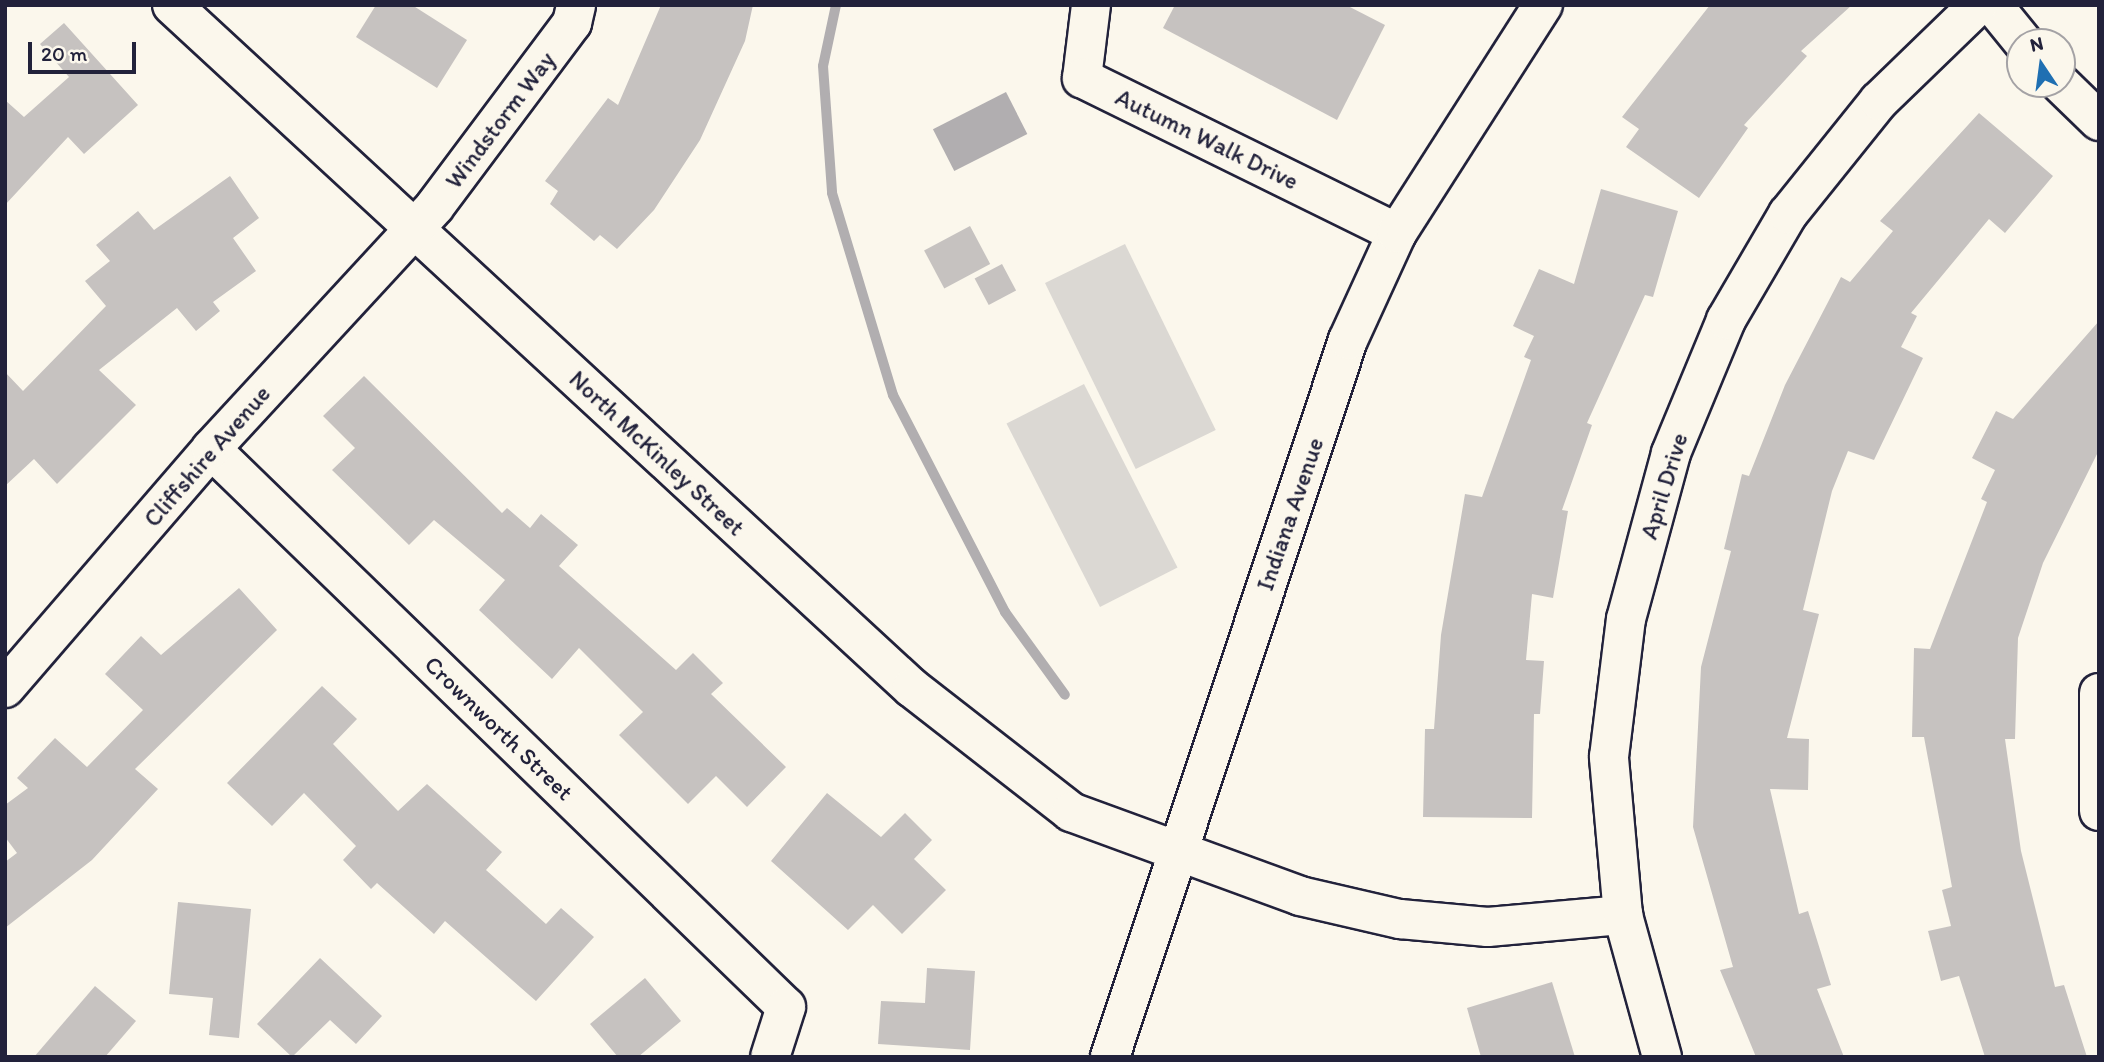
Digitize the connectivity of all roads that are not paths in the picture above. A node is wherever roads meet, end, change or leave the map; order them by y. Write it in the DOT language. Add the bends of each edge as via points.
graph roads {
  1 [pos="172,5"];
  2 [pos="576,5"];
  3 [pos="1091,5"];
  4 [pos="1543,5"];
  5 [pos="1978,5"];
  6 [pos="1993,5"];
  7 [pos="2012,28"];
  8 [pos="2075,98"];
  9 [pos="2099,121"];
  10 [pos="412,228"];
  11 [pos="1397,233"];
  12 [pos="211,449"];
  13 [pos="5,688"];
  14 [pos="2099,693"];
  15 [pos="2099,811"];
  16 [pos="1177,851"];
  17 [pos="1623,915"];
  18 [pos="770,1057"];
  19 [pos="1110,1057"];
  20 [pos="1662,1057"];
  1 -- 10 [label="street, North McKinley Street"];
  2 -- 10 [label="street, Windstorm Way" via="572,23"];
  3 -- 11 [label="street, Autumn Walk Drive" via="1082,78"];
  4 -- 11 [label="street, Indiana Avenue"];
  5 -- 17 [label="street, April Drive" via="1879,101 1788,214 1726,320 1671,453 1626,619 1609,757"];
  6 -- 7 [label="street"];
  8 -- 9 [label="street"];
  10 -- 12 [label="street, Cliffshire Avenue"];
  10 -- 16 [label="street, North McKinley Street" via="912,688 1071,812"];
  11 -- 16 [label="street, Indiana Avenue" via="1348,340"];
  12 -- 13 [label="street, Cliffshire Avenue"];
  12 -- 18 [label="street, Crownworth Street" via="786,1007"];
  14 -- 15 [label="street"];
  16 -- 17 [label="street, North McKinley Street" via="1300,896 1400,919 1489,927"];
  16 -- 19 [label="street, Indiana Avenue"];
  17 -- 20 [label="street, April Drive"];
}
